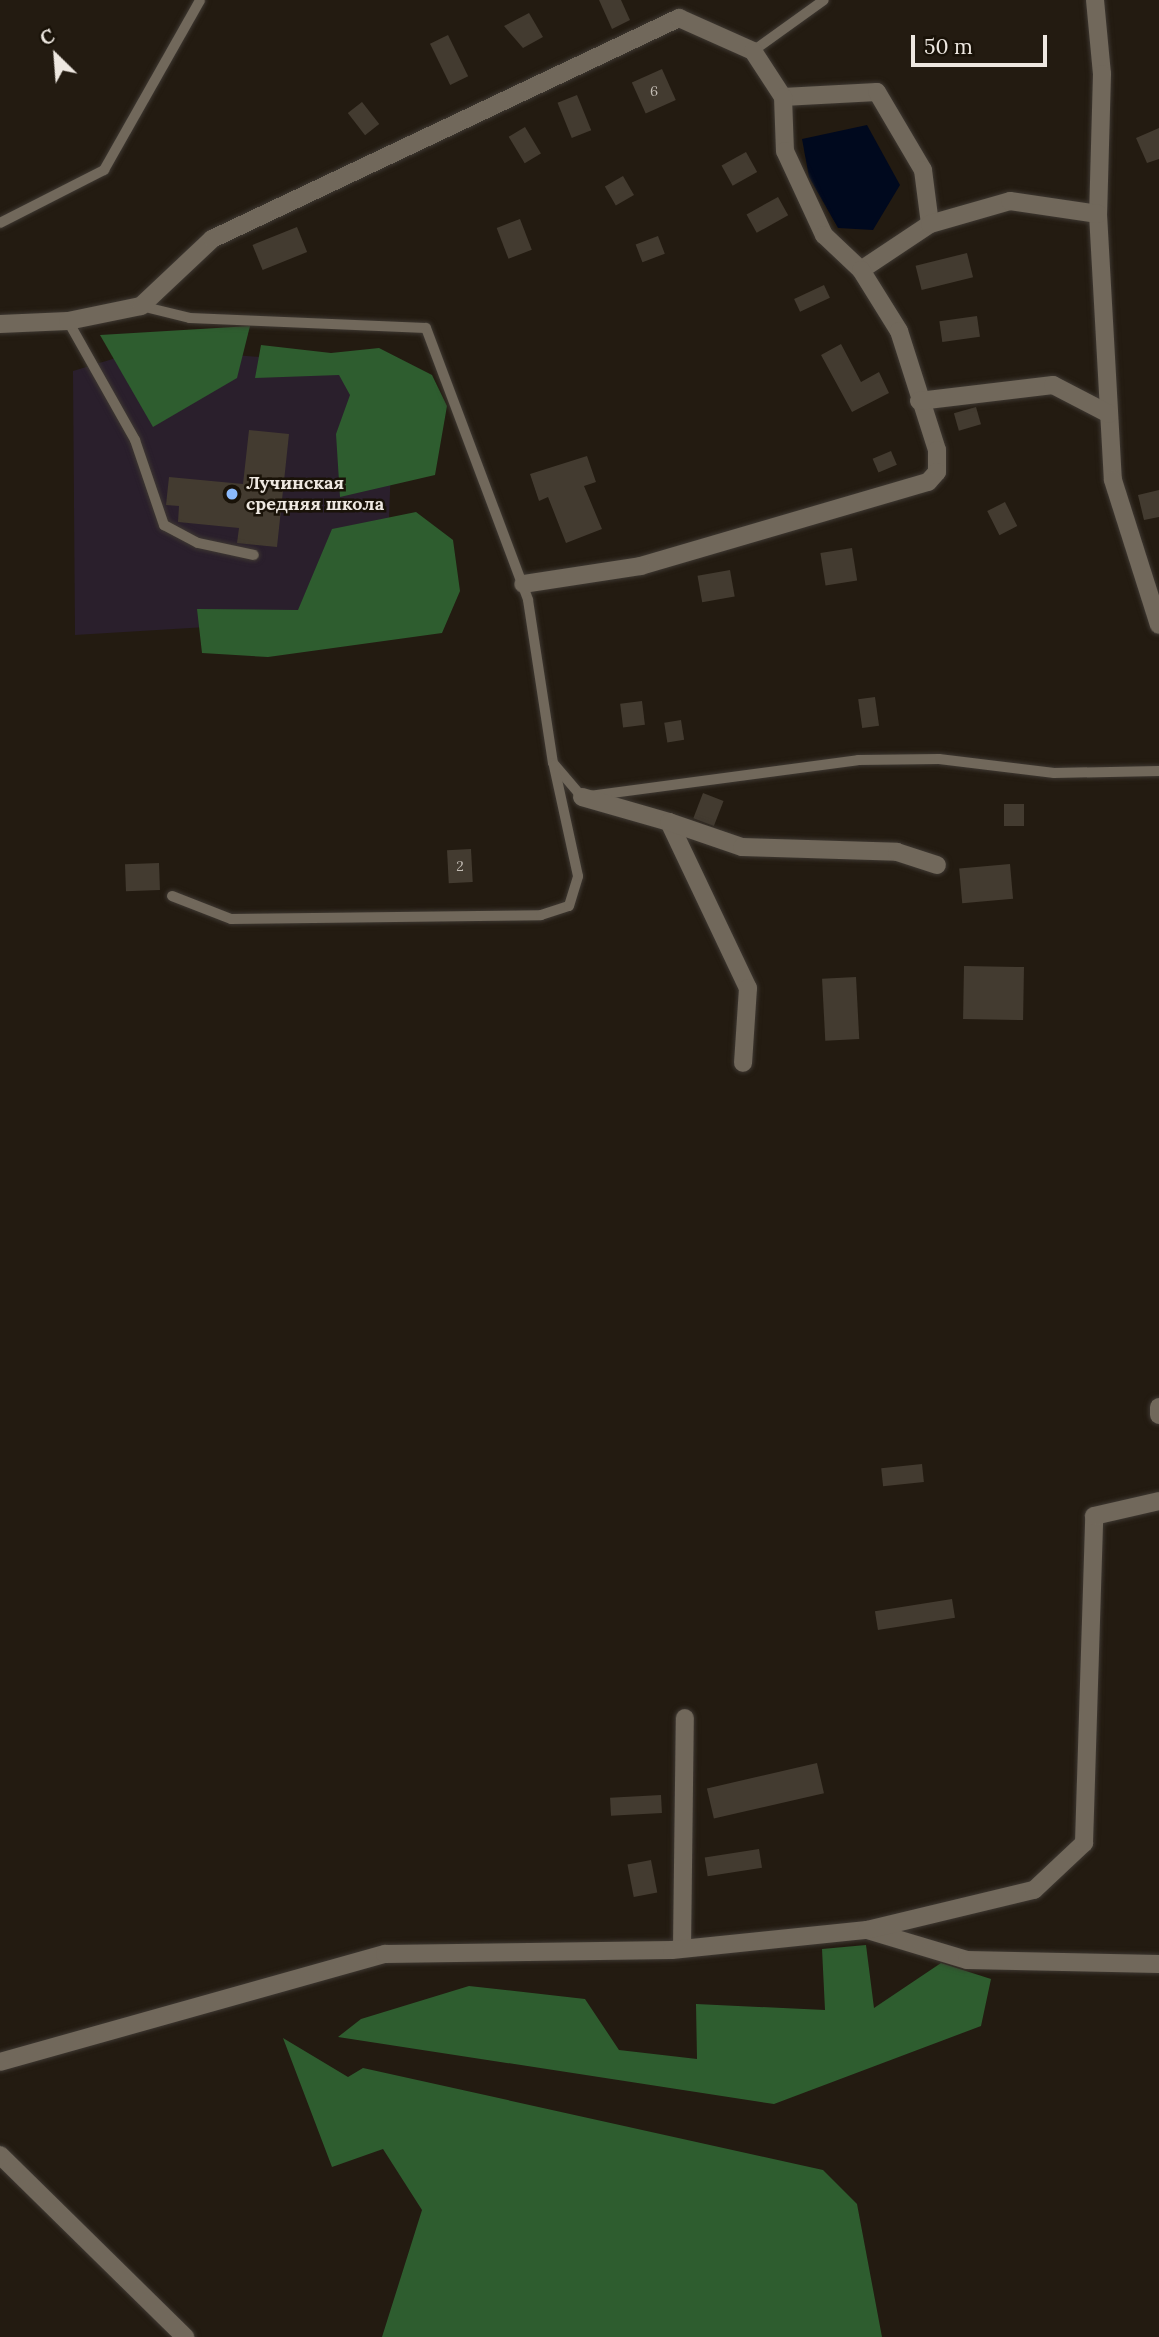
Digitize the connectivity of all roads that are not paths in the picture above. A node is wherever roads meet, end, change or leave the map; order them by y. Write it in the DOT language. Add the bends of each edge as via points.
graph roads {
  1 [pos="200,0"];
  2 [pos="824,0"];
  3 [pos="1095,0"];
  4 [pos="753,51"];
  5 [pos="783,97"];
  6 [pos="1098,214"];
  7 [pos="0,223"];
  8 [pos="930,224"];
  9 [pos="861,270"];
  10 [pos="141,306"];
  11 [pos="68,321"];
  12 [pos="0,324"];
  13 [pos="919,401"];
  14 [pos="1109,414"];
  15 [pos="254,555"];
  16 [pos="523,584"];
  17 [pos="1159,625"];
  18 [pos="553,762"];
  19 [pos="1159,771"];
  20 [pos="582,797"];
  21 [pos="669,822"];
  22 [pos="937,865"];
  23 [pos="172,896"];
  24 [pos="743,1063"];
  25 [pos="1159,1407"];
  26 [pos="1159,1415"];
  27 [pos="1159,1501"];
  28 [pos="685,1718"];
  29 [pos="867,1930"];
  30 [pos="681,1948"];
  31 [pos="1159,1964"];
  32 [pos="0,2062"];
  33 [pos="0,2155"];
  34 [pos="185,2337"];
  1 -- 7 [label="lane" via="104,170"];
  2 -- 4 [label="lane"];
  3 -- 6 [label="street" via="1102,74"];
  4 -- 5 [label="street"];
  4 -- 10 [label="street" via="679,18 212,239"];
  5 -- 8 [label="street" via="877,92 923,170"];
  5 -- 9 [label="street" via="785,151 824,235"];
  6 -- 8 [label="street" via="1010,201"];
  6 -- 14 [label="street"];
  8 -- 9 [label="street"];
  9 -- 13 [label="street" via="899,331"];
  10 -- 11 [label="street"];
  10 -- 16 [label="lane" via="190,318 426,328"];
  11 -- 12 [label="street"];
  11 -- 15 [label="lane" via="135,440 164,525 198,542"];
  13 -- 14 [label="street" via="1053,385"];
  13 -- 16 [label="street" via="937,450 937,472 929,482 641,566"];
  14 -- 17 [label="street" via="1113,480"];
  16 -- 18 [label="lane"];
  18 -- 20 [label="lane"];
  18 -- 23 [label="lane" via="578,876 569,906 541,915 230,919"];
  19 -- 20 [label="lane" via="1054,773 939,759 858,760"];
  20 -- 21 [label="street"];
  21 -- 22 [label="street" via="742,847 897,852"];
  21 -- 24 [label="street" via="748,988"];
  25 -- 26 [label="street"];
  27 -- 29 [label="street" via="1094,1517 1084,1843 1034,1890"];
  28 -- 30 [label="street"];
  29 -- 30 [label="street"];
  29 -- 31 [label="street" via="967,1960"];
  30 -- 32 [label="street" via="385,1954"];
  33 -- 34 [label="street"];
}
